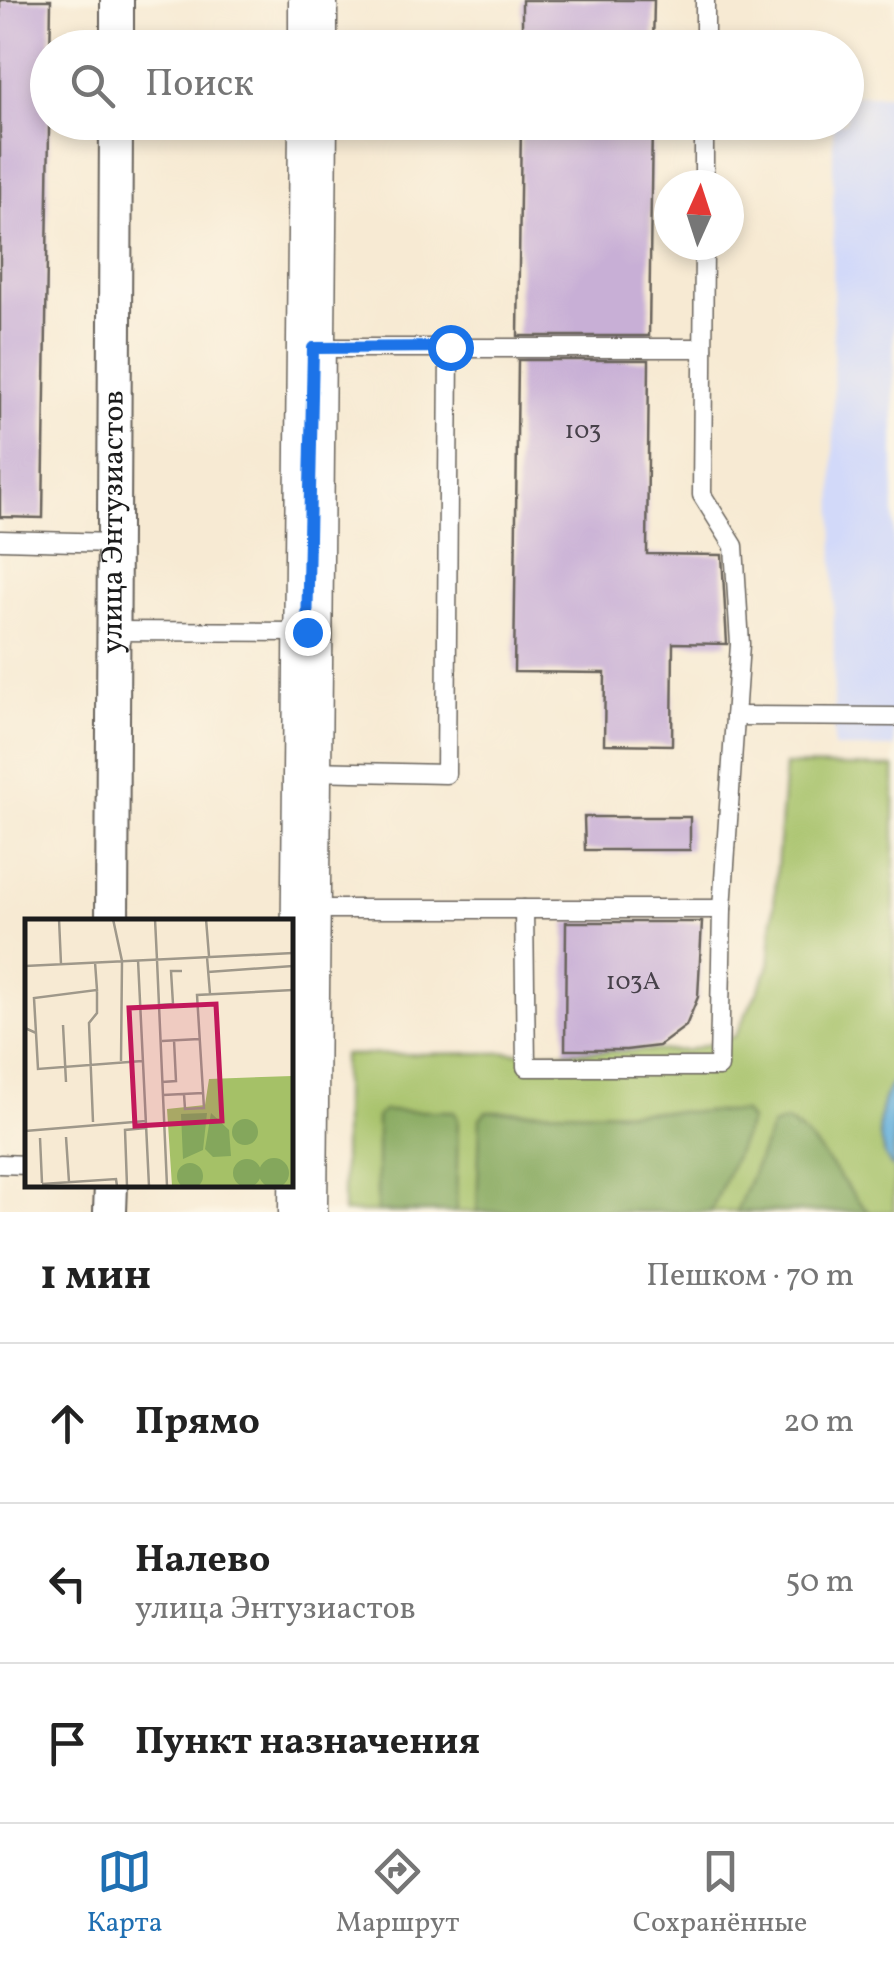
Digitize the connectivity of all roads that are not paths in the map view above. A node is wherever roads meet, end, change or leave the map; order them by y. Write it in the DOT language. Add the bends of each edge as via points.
graph roads {
  1 [pos="117,0"];
  2 [pos="312,0"];
  3 [pos="705,0"];
  4 [pos="117,30"];
  5 [pos="312,30"];
  6 [pos="705,30"];
  7 [pos="116,140"];
  8 [pos="313,140"];
  9 [pos="704,140"];
  10 [pos="704,170"];
  11 [pos="704,260"];
  12 [pos="450,347"];
  13 [pos="313,348"];
  14 [pos="703,348"];
  15 [pos="0,540"];
  16 [pos="114,543"];
  17 [pos="114,631"];
  18 [pos="307,632"];
  19 [pos="735,716"];
  20 [pos="894,717"];
  21 [pos="306,771"];
  22 [pos="722,908"];
  23 [pos="304,909"];
  24 [pos="524,909"];
  25 [pos="112,919"];
  26 [pos="0,1164"];
  27 [pos="25,1165"];
  28 [pos="303,1212"];
  1 -- 4 [label="street"];
  2 -- 5 [label="main road"];
  3 -- 6 [label="lane"];
  7 -- 16 [label="street, улица Энтузиастов"];
  8 -- 13 [label="main road"];
  9 -- 10 [label="lane"];
  11 -- 14 [label="lane"];
  12 -- 13 [label="lane"];
  12 -- 14 [label="lane"];
  12 -- 21 [label="lane" via="446,774"];
  13 -- 18 [label="main road"];
  14 -- 19 [label="lane" via="702,495 734,546 740,644"];
  15 -- 16 [label="lane"];
  16 -- 17 [label="street, улица Энтузиастов"];
  17 -- 18 [label="lane"];
  17 -- 25 [label="street, улица Энтузиастов"];
  18 -- 21 [label="main road"];
  19 -- 20 [label="lane"];
  19 -- 22 [label="lane"];
  21 -- 23 [label="main road"];
  22 -- 24 [label="lane"];
  22 -- 24 [label="lane" via="719,1068 526,1066"];
  23 -- 24 [label="lane"];
  23 -- 28 [label="main road"];
  26 -- 27 [label="lane"];
}
